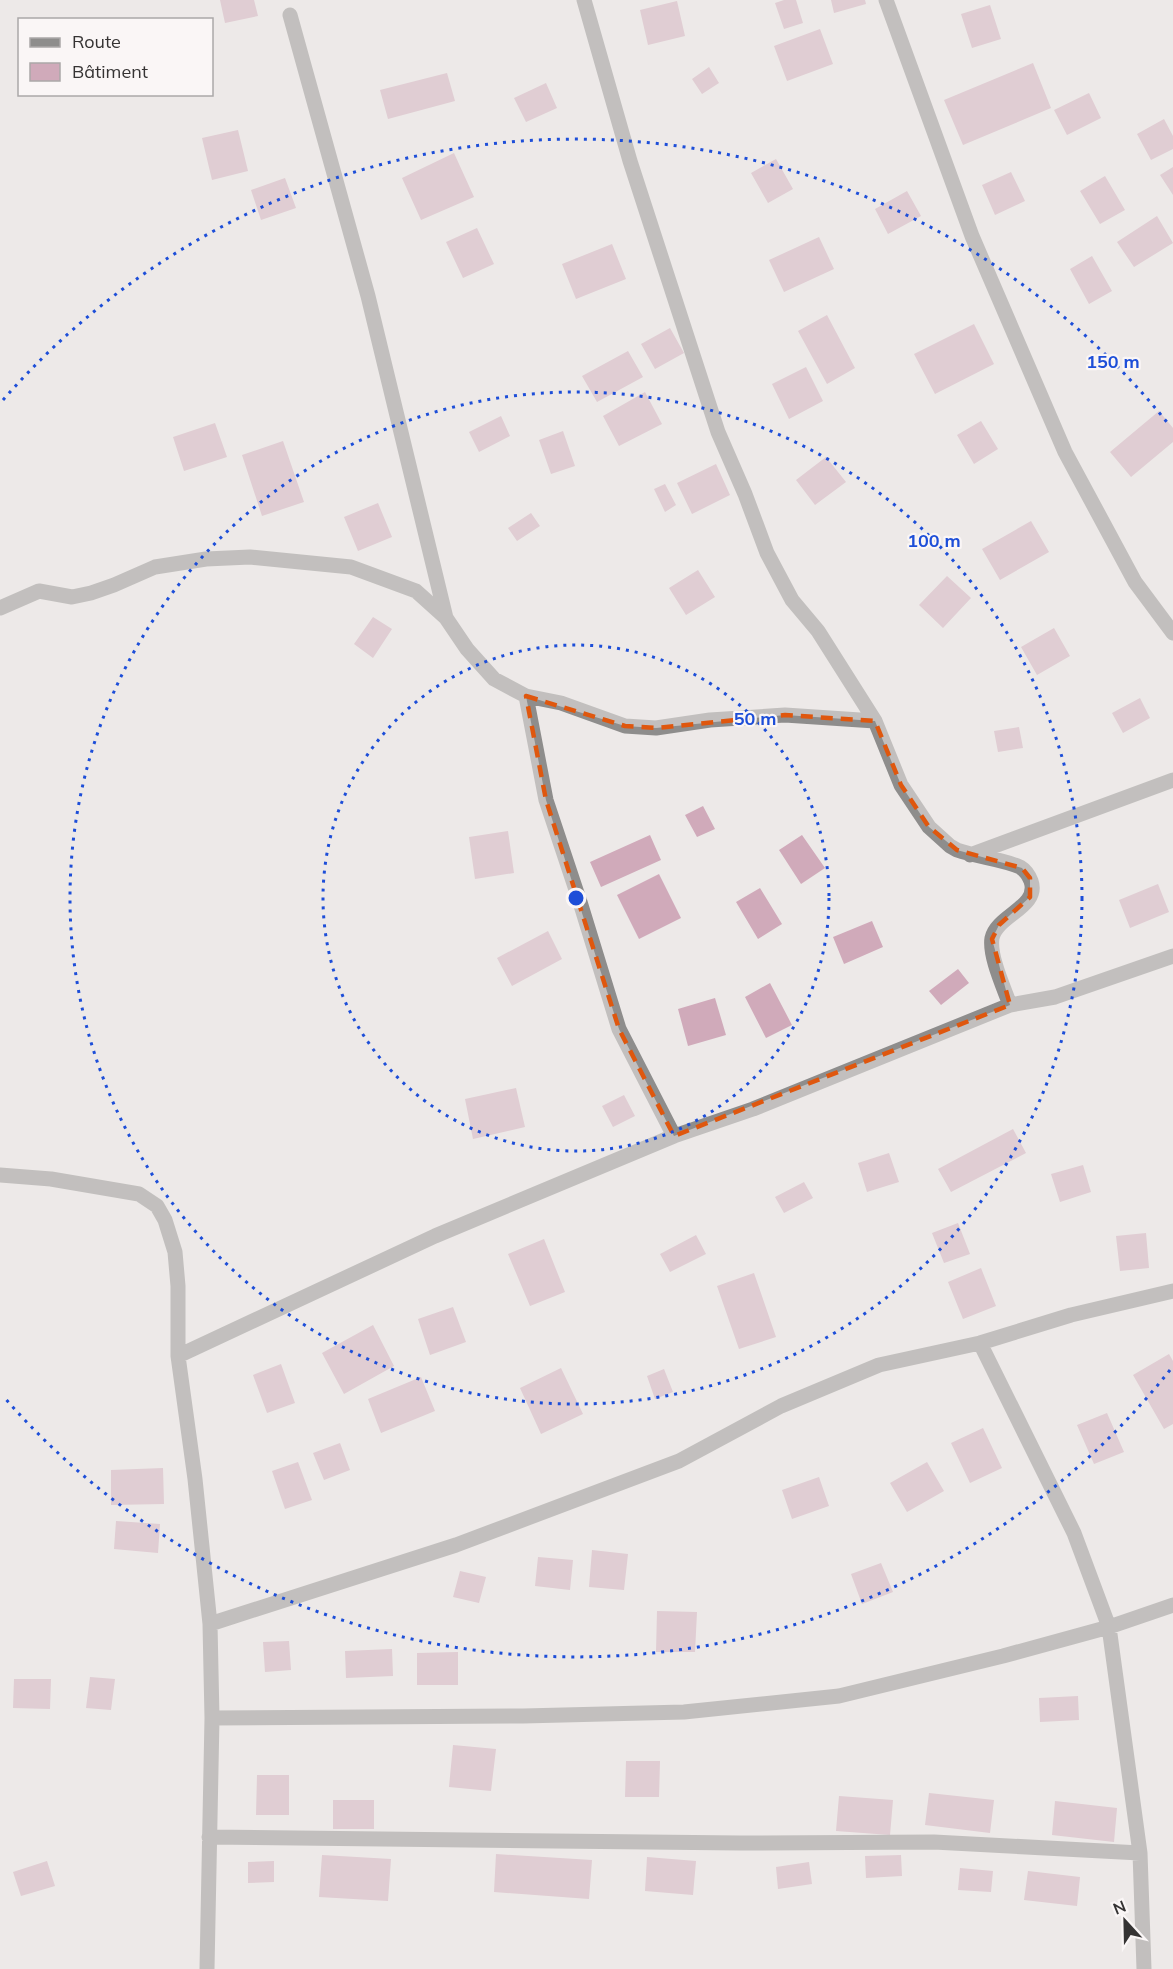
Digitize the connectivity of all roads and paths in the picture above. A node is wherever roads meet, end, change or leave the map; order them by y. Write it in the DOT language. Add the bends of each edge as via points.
graph roads {
  1 [pos="584,0"];
  2 [pos="886,0"];
  3 [pos="290,15"];
  4 [pos="0,608"];
  5 [pos="446,618"];
  6 [pos="1173,633"];
  7 [pos="526,696"];
  8 [pos="875,721"];
  9 [pos="1173,780"];
  10 [pos="970,855"];
  11 [pos="1173,956"];
  12 [pos="1010,1005"];
  13 [pos="675,1136"];
  14 [pos="0,1175"];
  15 [pos="1173,1291"];
  16 [pos="980,1343"];
  17 [pos="178,1356"];
  18 [pos="1173,1605"];
  19 [pos="210,1624"];
  20 [pos="1109,1627"];
  21 [pos="212,1718"];
  22 [pos="209,1837"];
  23 [pos="1140,1853"];
  24 [pos="207,1969"];
  25 [pos="1144,1969"];
  1 -- 8 [label="street" via="630,161 718,432 767,553 792,600 818,631"];
  2 -- 6 [label="street" via="972,236 1065,452 1135,582"];
  3 -- 5 [label="street" via="368,296"];
  4 -- 5 [label="street" via="39,591 72,597 155,567 250,557 351,567 416,591"];
  5 -- 7 [label="street" via="494,679"];
  7 -- 8 [label="street" via="561,703 625,726 656,728 785,716"];
  7 -- 13 [label="street" via="546,800 619,1029"];
  8 -- 10 [label="street" via="901,784 929,827 950,846"];
  9 -- 10 [label="street"];
  10 -- 12 [label="street" via="1022,868 1030,878 1030,897 999,925 992,939 994,958"];
  11 -- 12 [label="street" via="1055,997"];
  12 -- 13 [label="street" via="753,1109"];
  13 -- 17 [label="street" via="435,1236"];
  14 -- 17 [label="street" via="139,1194 157,1206 175,1252"];
  15 -- 16 [label="street" via="1071,1315"];
  16 -- 19 [label="street" via="879,1365 781,1406 678,1461 456,1545"];
  16 -- 20 [label="street" via="1074,1533"];
  17 -- 19 [label="street"];
  18 -- 20 [label="street"];
  19 -- 21 [label="street"];
  20 -- 21 [label="street" via="839,1696 696,1711"];
  20 -- 23 [label="street"];
  21 -- 22 [label="street"];
  22 -- 23 [label="street" via="934,1842"];
  22 -- 24 [label="street"];
  23 -- 25 [label="street"];
}
